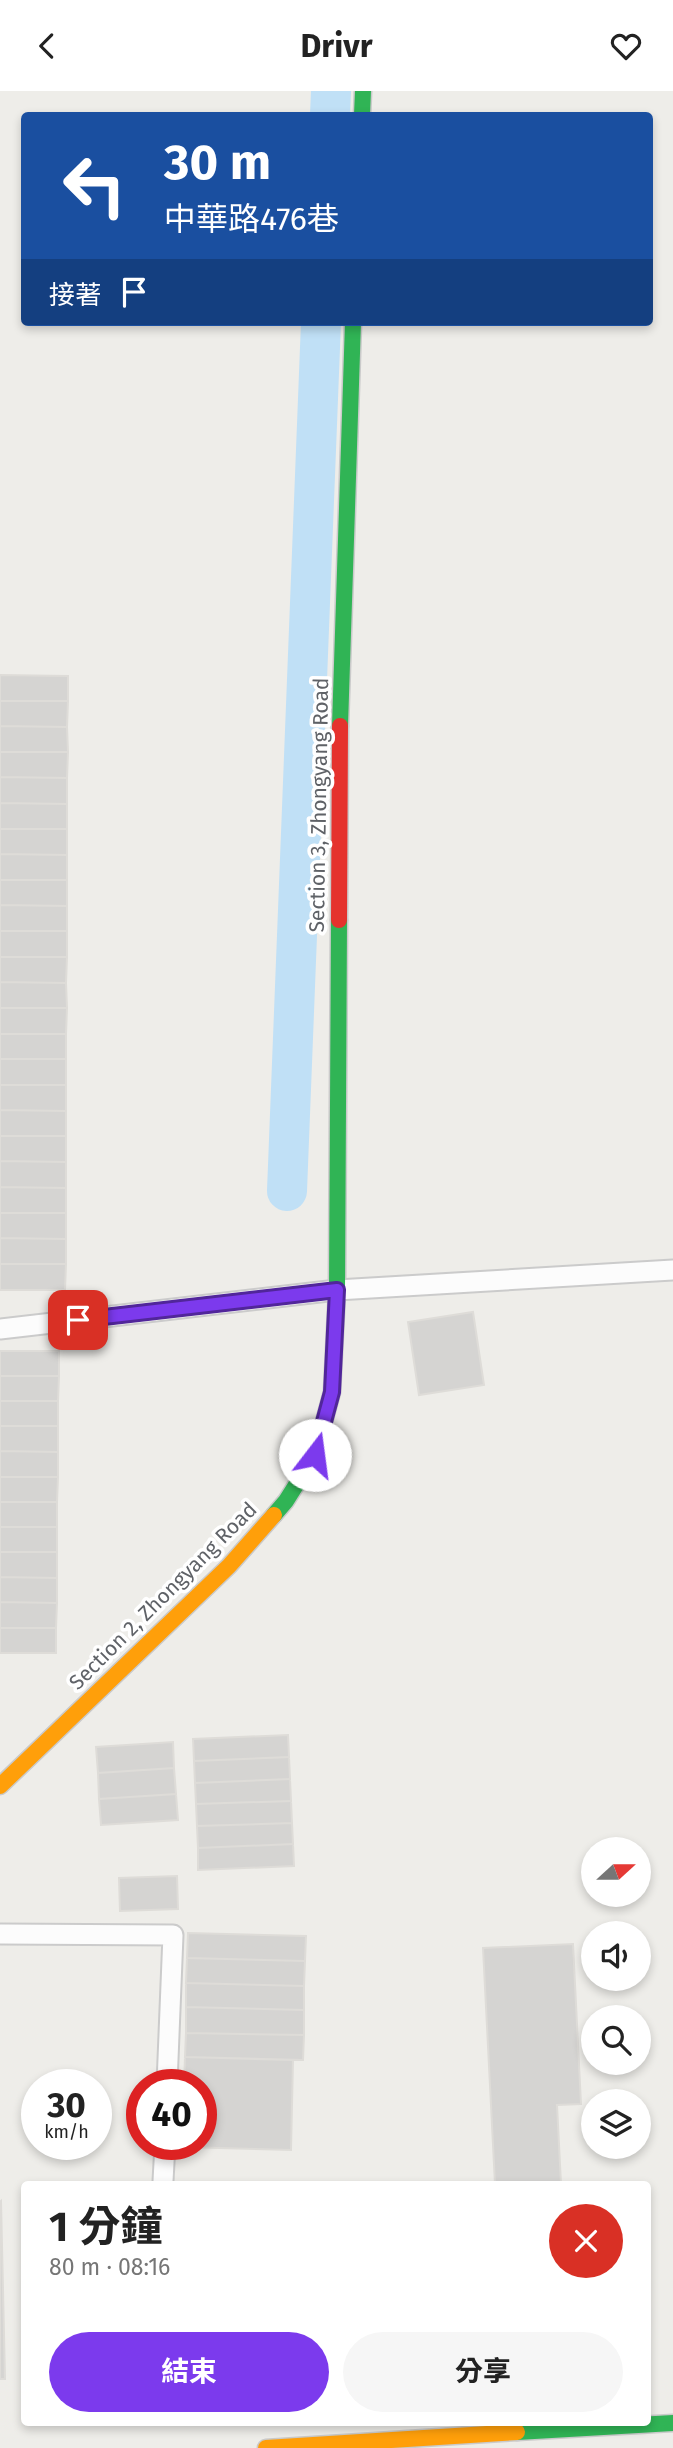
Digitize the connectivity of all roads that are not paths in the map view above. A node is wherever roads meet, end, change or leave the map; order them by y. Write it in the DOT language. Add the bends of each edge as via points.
graph roads {
  1 [pos="363,91"];
  2 [pos="362,112"];
  3 [pos="353,326"];
  4 [pos="673,1270"];
  5 [pos="337,1290"];
  6 [pos="0,1329"];
  7 [pos="0,1786"];
  8 [pos="0,1934"];
  9 [pos="168,2069"];
  10 [pos="164,2160"];
  11 [pos="163,2181"];
  12 [pos="673,2423"];
  13 [pos="651,2424"];
  14 [pos="618,2426"];
  15 [pos="266,2448"];
  1 -- 2 [label="street"];
  3 -- 5 [label="street, Section 3, Zhongyang Road" via="340,729"];
  4 -- 5 [label="lane"];
  5 -- 6 [label="lane"];
  5 -- 7 [label="street, Section 2, Zhongyang Road" via="332,1392 315,1455 286,1501 229,1566"];
  8 -- 9 [label="lane" via="173,1935"];
  10 -- 11 [label="lane"];
  12 -- 13 [label="street"];
  14 -- 15 [label="street"];
}
